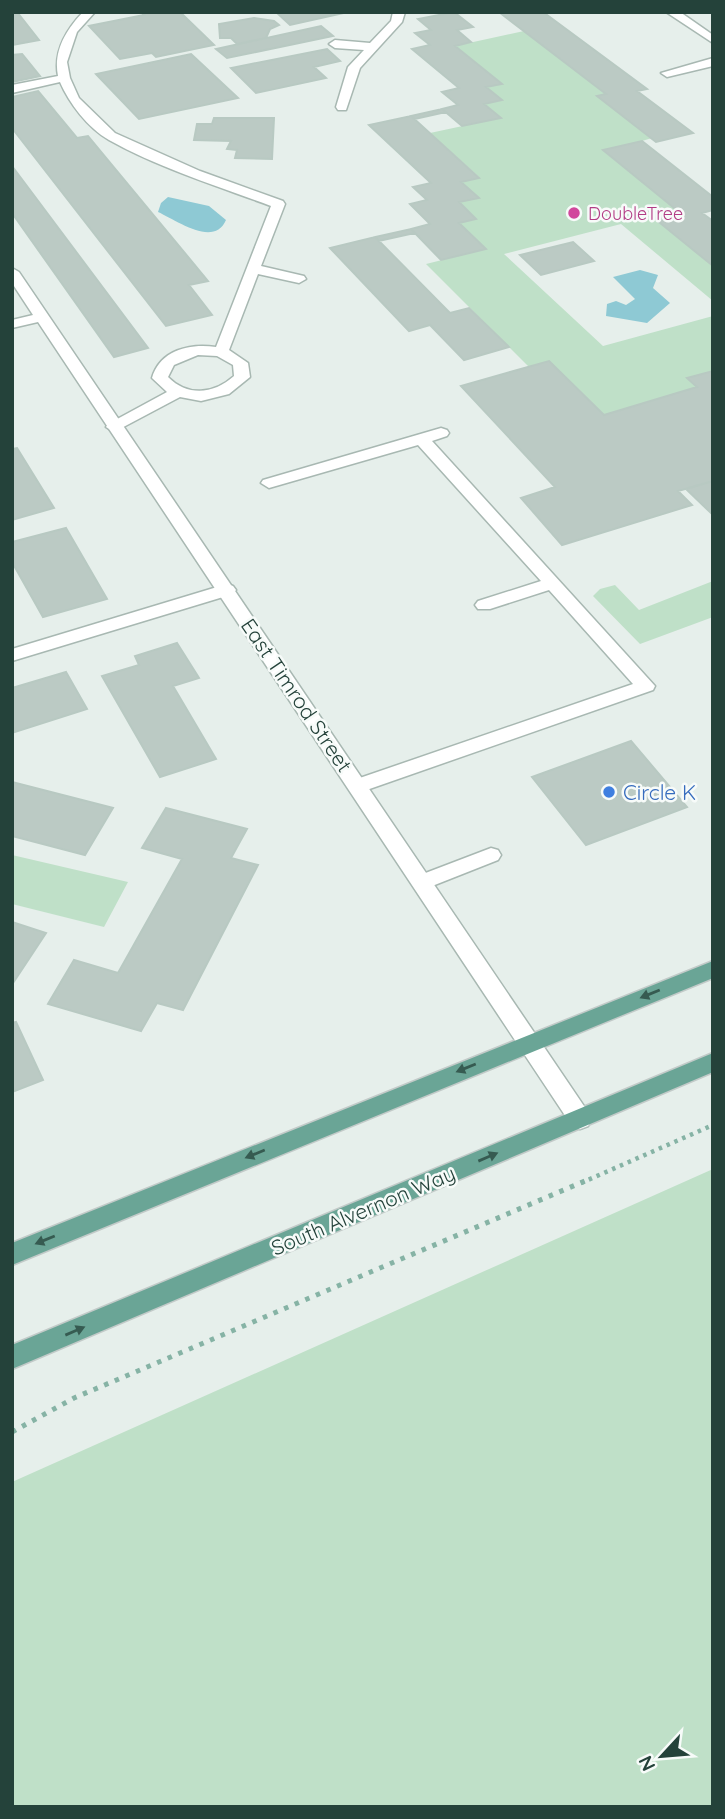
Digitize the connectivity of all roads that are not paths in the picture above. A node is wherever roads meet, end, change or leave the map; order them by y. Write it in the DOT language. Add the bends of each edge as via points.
graph roads {
  1 [pos="89,12"];
  2 [pos="399,12"];
  3 [pos="672,12"];
  4 [pos="713,40"];
  5 [pos="335,44"];
  6 [pos="373,47"];
  7 [pos="713,62"];
  8 [pos="667,73"];
  9 [pos="64,78"];
  10 [pos="12,89"];
  11 [pos="342,107"];
  12 [pos="253,268"];
  13 [pos="12,272"];
  14 [pos="299,279"];
  15 [pos="42,317"];
  16 [pos="12,324"];
  17 [pos="221,352"];
  18 [pos="177,392"];
  19 [pos="114,426"];
  20 [pos="441,433"];
  21 [pos="422,439"];
  22 [pos="269,483"];
  23 [pos="553,583"];
  24 [pos="227,590"];
  25 [pos="484,605"];
  26 [pos="12,655"];
  27 [pos="358,786"];
  28 [pos="491,855"];
  29 [pos="422,882"];
  30 [pos="713,969"];
  31 [pos="529,1043"];
  32 [pos="713,1062"];
  33 [pos="580,1119"];
  34 [pos="12,1254"];
  35 [pos="12,1357"];
  1 -- 9 [label="street" via="72,31 61,62"];
  2 -- 6 [label="street" via="397,22"];
  3 -- 4 [label="street"];
  5 -- 6 [label="street"];
  6 -- 11 [label="street" via="354,67"];
  7 -- 8 [label="street"];
  9 -- 10 [label="street"];
  9 -- 12 [label="street" via="75,100 111,136 195,174 278,204"];
  12 -- 14 [label="street"];
  12 -- 17 [label="street"];
  13 -- 15 [label="street, East Timrod Street"];
  15 -- 16 [label="street"];
  15 -- 19 [label="street, East Timrod Street"];
  17 -- 18 [label="street" via="198,350 168,360 160,378"];
  17 -- 18 [label="street" via="234,358 243,370 232,387 199,396"];
  18 -- 19 [label="street"];
  19 -- 24 [label="street, East Timrod Street"];
  20 -- 21 [label="street"];
  21 -- 22 [label="street"];
  21 -- 23 [label="street"];
  23 -- 25 [label="street"];
  23 -- 27 [label="street" via="646,686"];
  24 -- 26 [label="street"];
  24 -- 27 [label="street, East Timrod Street"];
  27 -- 29 [label="street, East Timrod Street"];
  28 -- 29 [label="street"];
  29 -- 31 [label="street, East Timrod Street"];
  30 -- 31 [label="main road, one-way"];
  31 -- 33 [label="street, East Timrod Street"];
  31 -- 34 [label="main road, one-way"];
  32 -- 33 [label="main road, South Alvernon Way"];
  35 -- 33 [label="main road, South Alvernon Way, one-way"];
}
